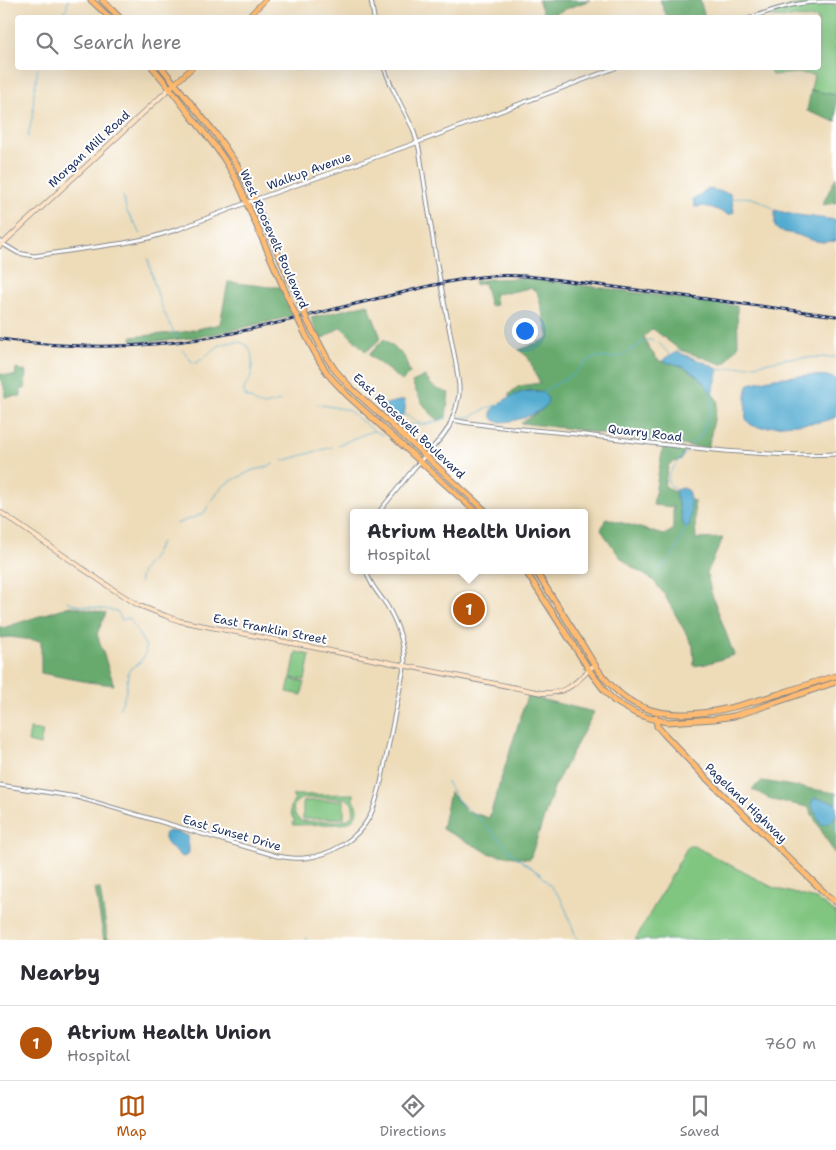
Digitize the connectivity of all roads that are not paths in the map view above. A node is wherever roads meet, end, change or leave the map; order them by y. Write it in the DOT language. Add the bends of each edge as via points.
graph roads {
  1 [pos="91,0"];
  2 [pos="102,0"];
  3 [pos="265,0"];
  4 [pos="371,0"];
  5 [pos="836,2"];
  6 [pos="107,15"];
  7 [pos="117,15"];
  8 [pos="249,15"];
  9 [pos="374,15"];
  10 [pos="758,15"];
  11 [pos="155,70"];
  12 [pos="164,70"];
  13 [pos="190,70"];
  14 [pos="385,70"];
  15 [pos="610,70"];
  16 [pos="175,83"];
  17 [pos="170,88"];
  18 [pos="417,142"];
  19 [pos="255,200"];
  20 [pos="247,203"];
  21 [pos="1,243"];
  22 [pos="308,322"];
  23 [pos="301,325"];
  24 [pos="452,420"];
  25 [pos="836,454"];
  26 [pos="426,456"];
  27 [pos="420,462"];
  28 [pos="381,509"];
  29 [pos="473,509"];
  30 [pos="484,509"];
  31 [pos="0,512"];
  32 [pos="368,574"];
  33 [pos="528,574"];
  34 [pos="537,574"];
  35 [pos="595,664"];
  36 [pos="404,666"];
  37 [pos="589,670"];
  38 [pos="836,677"];
  39 [pos="821,680"];
  40 [pos="836,682"];
  41 [pos="824,686"];
  42 [pos="781,700"];
  43 [pos="756,701"];
  44 [pos="728,709"];
  45 [pos="656,712"];
  46 [pos="729,716"];
  47 [pos="656,720"];
  48 [pos="688,722"];
  49 [pos="0,785"];
  50 [pos="836,902"];
  1 -- 6 [label="highway"];
  2 -- 7 [label="highway"];
  3 -- 8 [label="main road"];
  4 -- 9 [label="street"];
  5 -- 10 [label="street" via="798,2"];
  11 -- 17 [label="highway, West Roosevelt Boulevard"];
  12 -- 16 [label="highway, West Roosevelt Boulevard"];
  13 -- 16 [label="main road, Morgan Mill Road"];
  14 -- 18 [label="street"];
  15 -- 18 [label="street, Walkup Avenue"];
  16 -- 17 [label="main road, Morgan Mill Road"];
  16 -- 19 [label="highway, West Roosevelt Boulevard" via="222,142"];
  17 -- 20 [label="highway, West Roosevelt Boulevard" via="214,143 243,190"];
  17 -- 21 [label="main road, Morgan Mill Road"];
  18 -- 19 [label="street, Walkup Avenue"];
  18 -- 24 [label="street" via="459,386"];
  19 -- 20 [label="street, Walkup Avenue"];
  19 -- 22 [label="highway, West Roosevelt Boulevard, bridge"];
  20 -- 21 [label="street, Walkup Avenue" via="178,229 124,243 34,256 18,253"];
  20 -- 23 [label="highway, West Roosevelt Boulevard, bridge"];
  22 -- 26 [label="highway, East Roosevelt Boulevard" via="335,370"];
  23 -- 27 [label="highway, East Roosevelt Boulevard" via="328,374"];
  24 -- 25 [label="street, Quarry Road" via="746,453"];
  24 -- 26 [label="street"];
  26 -- 27 [label="street"];
  26 -- 30 [label="highway, East Roosevelt Boulevard"];
  27 -- 28 [label="street"];
  27 -- 29 [label="highway, East Roosevelt Boulevard"];
  31 -- 36 [label="main road, East Franklin Street" via="114,590 154,612"];
  32 -- 36 [label="street, East Sunset Drive" via="396,622 404,646"];
  33 -- 37 [label="highway"];
  34 -- 35 [label="highway"];
  35 -- 37 [label="main road"];
  35 -- 45 [label="highway" via="617,692"];
  36 -- 37 [label="main road, East Franklin Street" via="542,693 565,690"];
  36 -- 49 [label="street, East Sunset Drive" via="381,783 369,818 347,842 322,855 304,858 277,856 77,797"];
  37 -- 47 [label="highway" via="614,701 635,714"];
  38 -- 39 [label="highway"];
  38 -- 41 [label="highway" via="825,682"];
  39 -- 42 [label="highway"];
  39 -- 43 [label="highway"];
  40 -- 41 [label="highway"];
  41 -- 42 [label="highway"];
  42 -- 46 [label="highway"];
  43 -- 44 [label="highway"];
  43 -- 46 [label="highway"];
  44 -- 45 [label="highway" via="679,714"];
  44 -- 48 [label="highway" via="725,714"];
  45 -- 47 [label="highway"];
  46 -- 48 [label="highway"];
  47 -- 48 [label="highway"];
  47 -- 50 [label="highway, Pageland Highway" via="657,726 705,777"];
}
